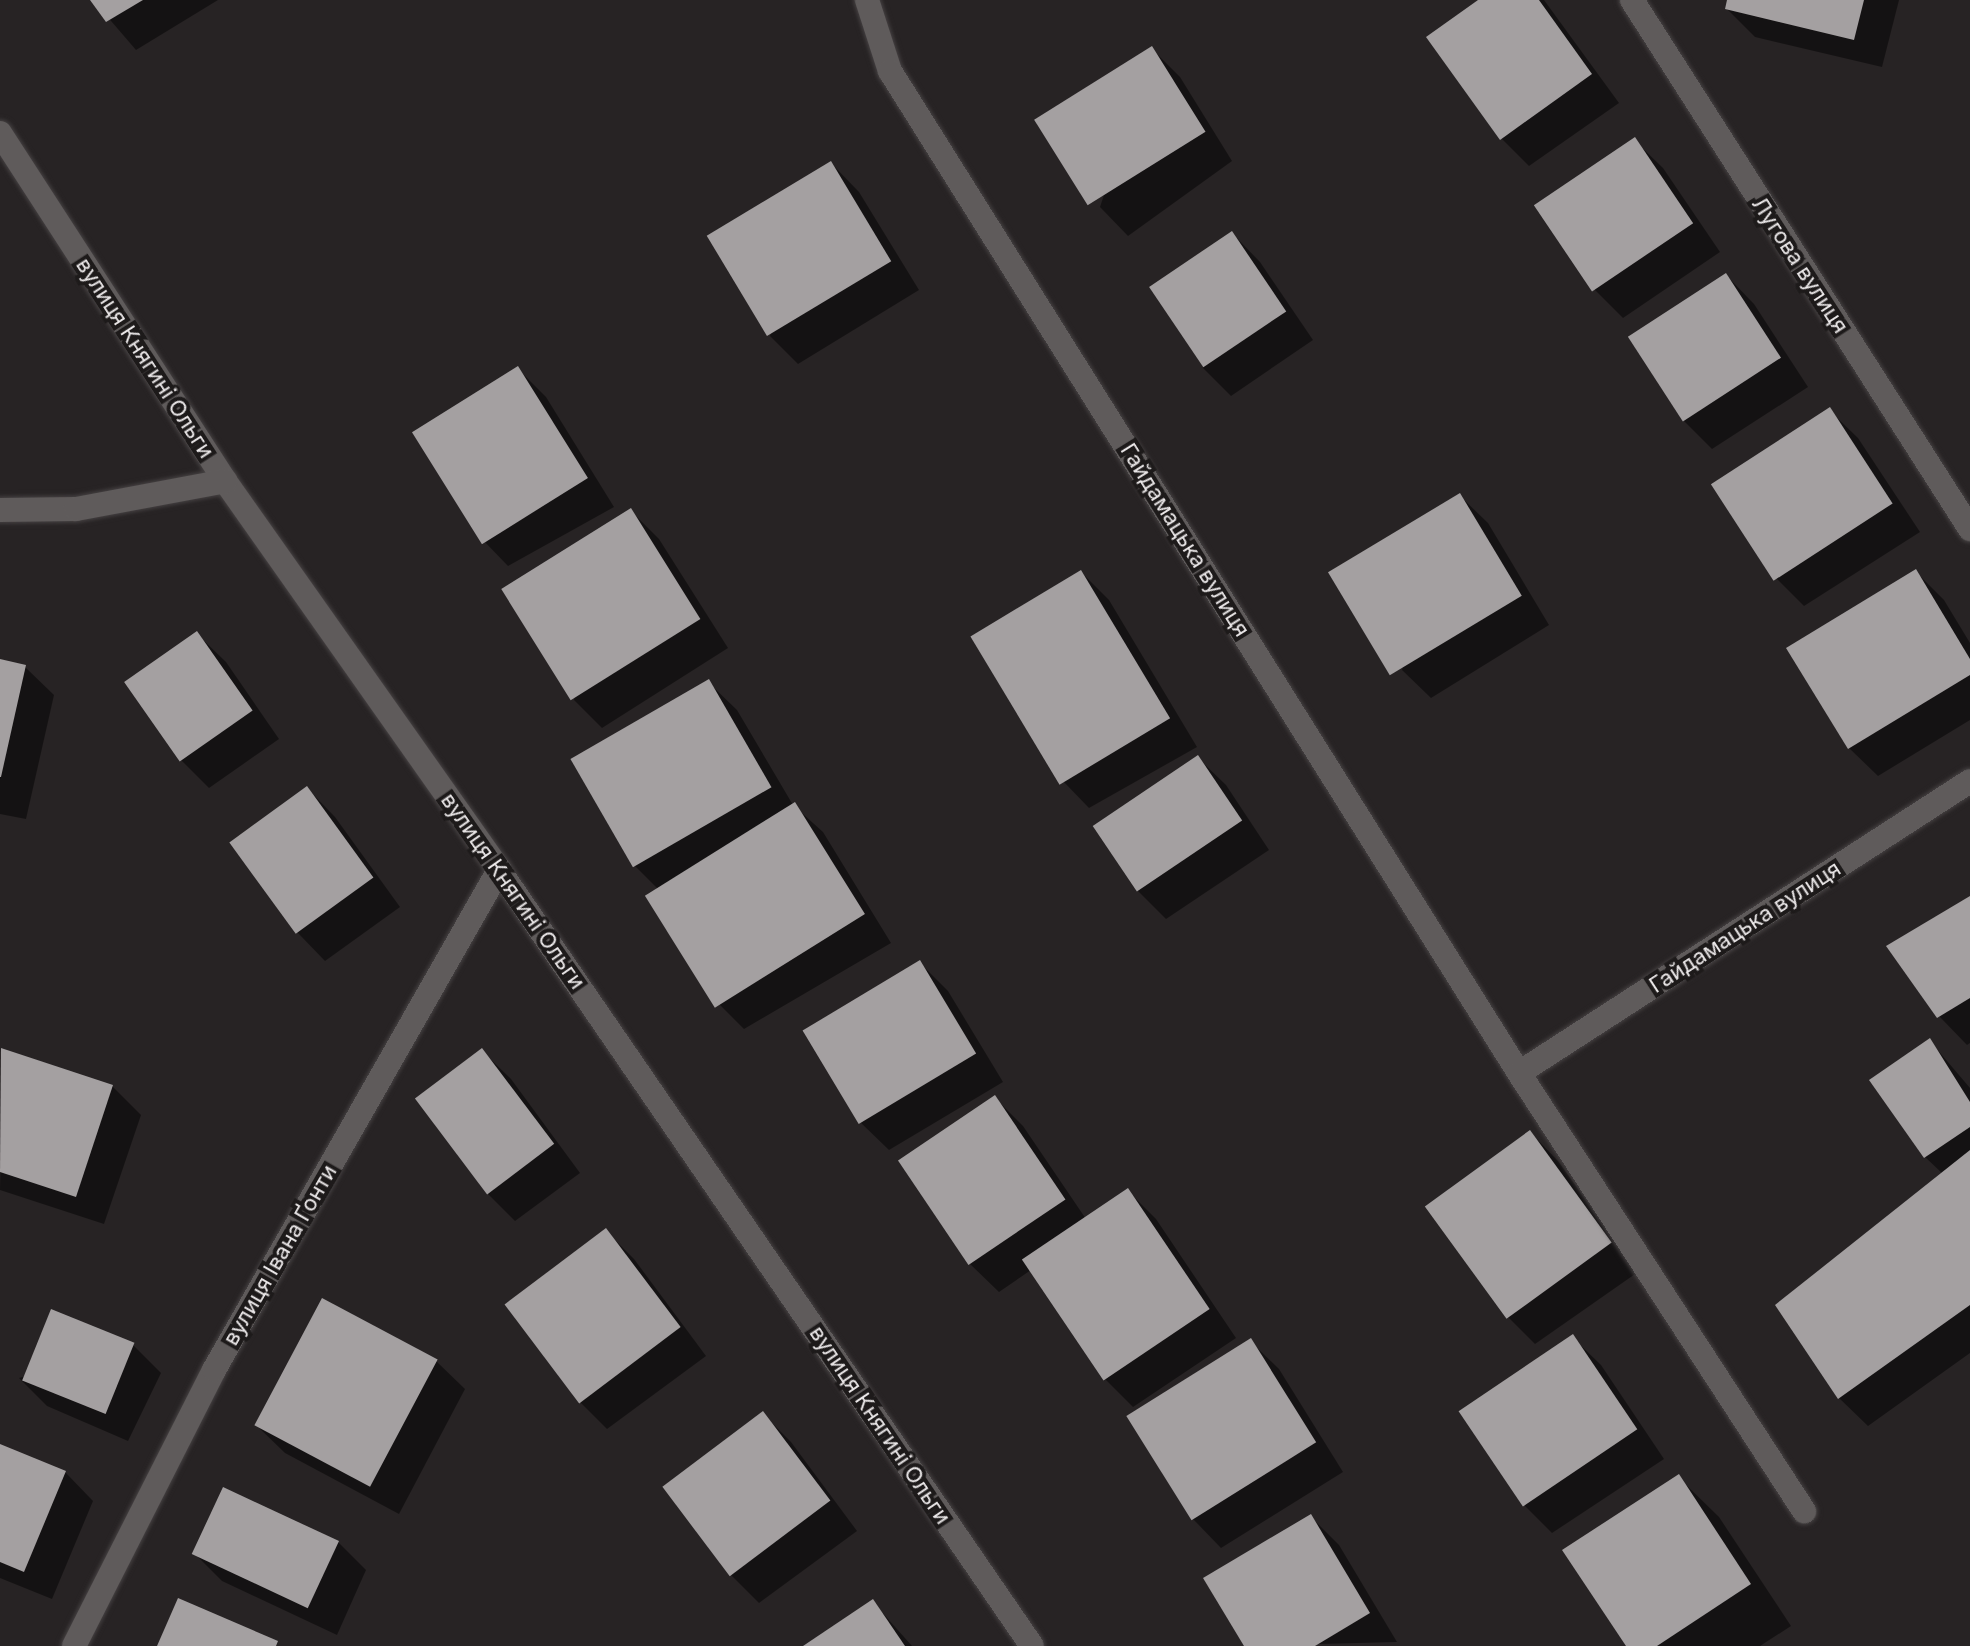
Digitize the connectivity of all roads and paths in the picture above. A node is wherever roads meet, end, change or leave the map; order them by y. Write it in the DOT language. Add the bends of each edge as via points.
graph roads {
  1 [pos="867,0"];
  2 [pos="1632,0"];
  3 [pos="0,133"];
  4 [pos="225,481"];
  5 [pos="0,510"];
  6 [pos="1970,529"];
  7 [pos="1970,781"];
  8 [pos="499,870"];
  9 [pos="1519,1073"];
  10 [pos="1804,1511"];
  11 [pos="74,1646"];
  12 [pos="1032,1646"];
  1 -- 9 [label="street, Гайдамацька вулиця" via="890,71"];
  2 -- 6 [label="street, Лугова вулиця"];
  3 -- 4 [label="street, вулиця Княгині Ольги"];
  4 -- 5 [label="street" via="76,509"];
  4 -- 8 [label="street, вулиця Княгині Ольги"];
  7 -- 9 [label="street, Гайдамацька вулиця"];
  8 -- 11 [label="street, вулиця Івана Ґонти" via="214,1370"];
  8 -- 12 [label="street, вулиця Княгині Ольги"];
  9 -- 10 [label="street, Гайдамацька вулиця"];
}
